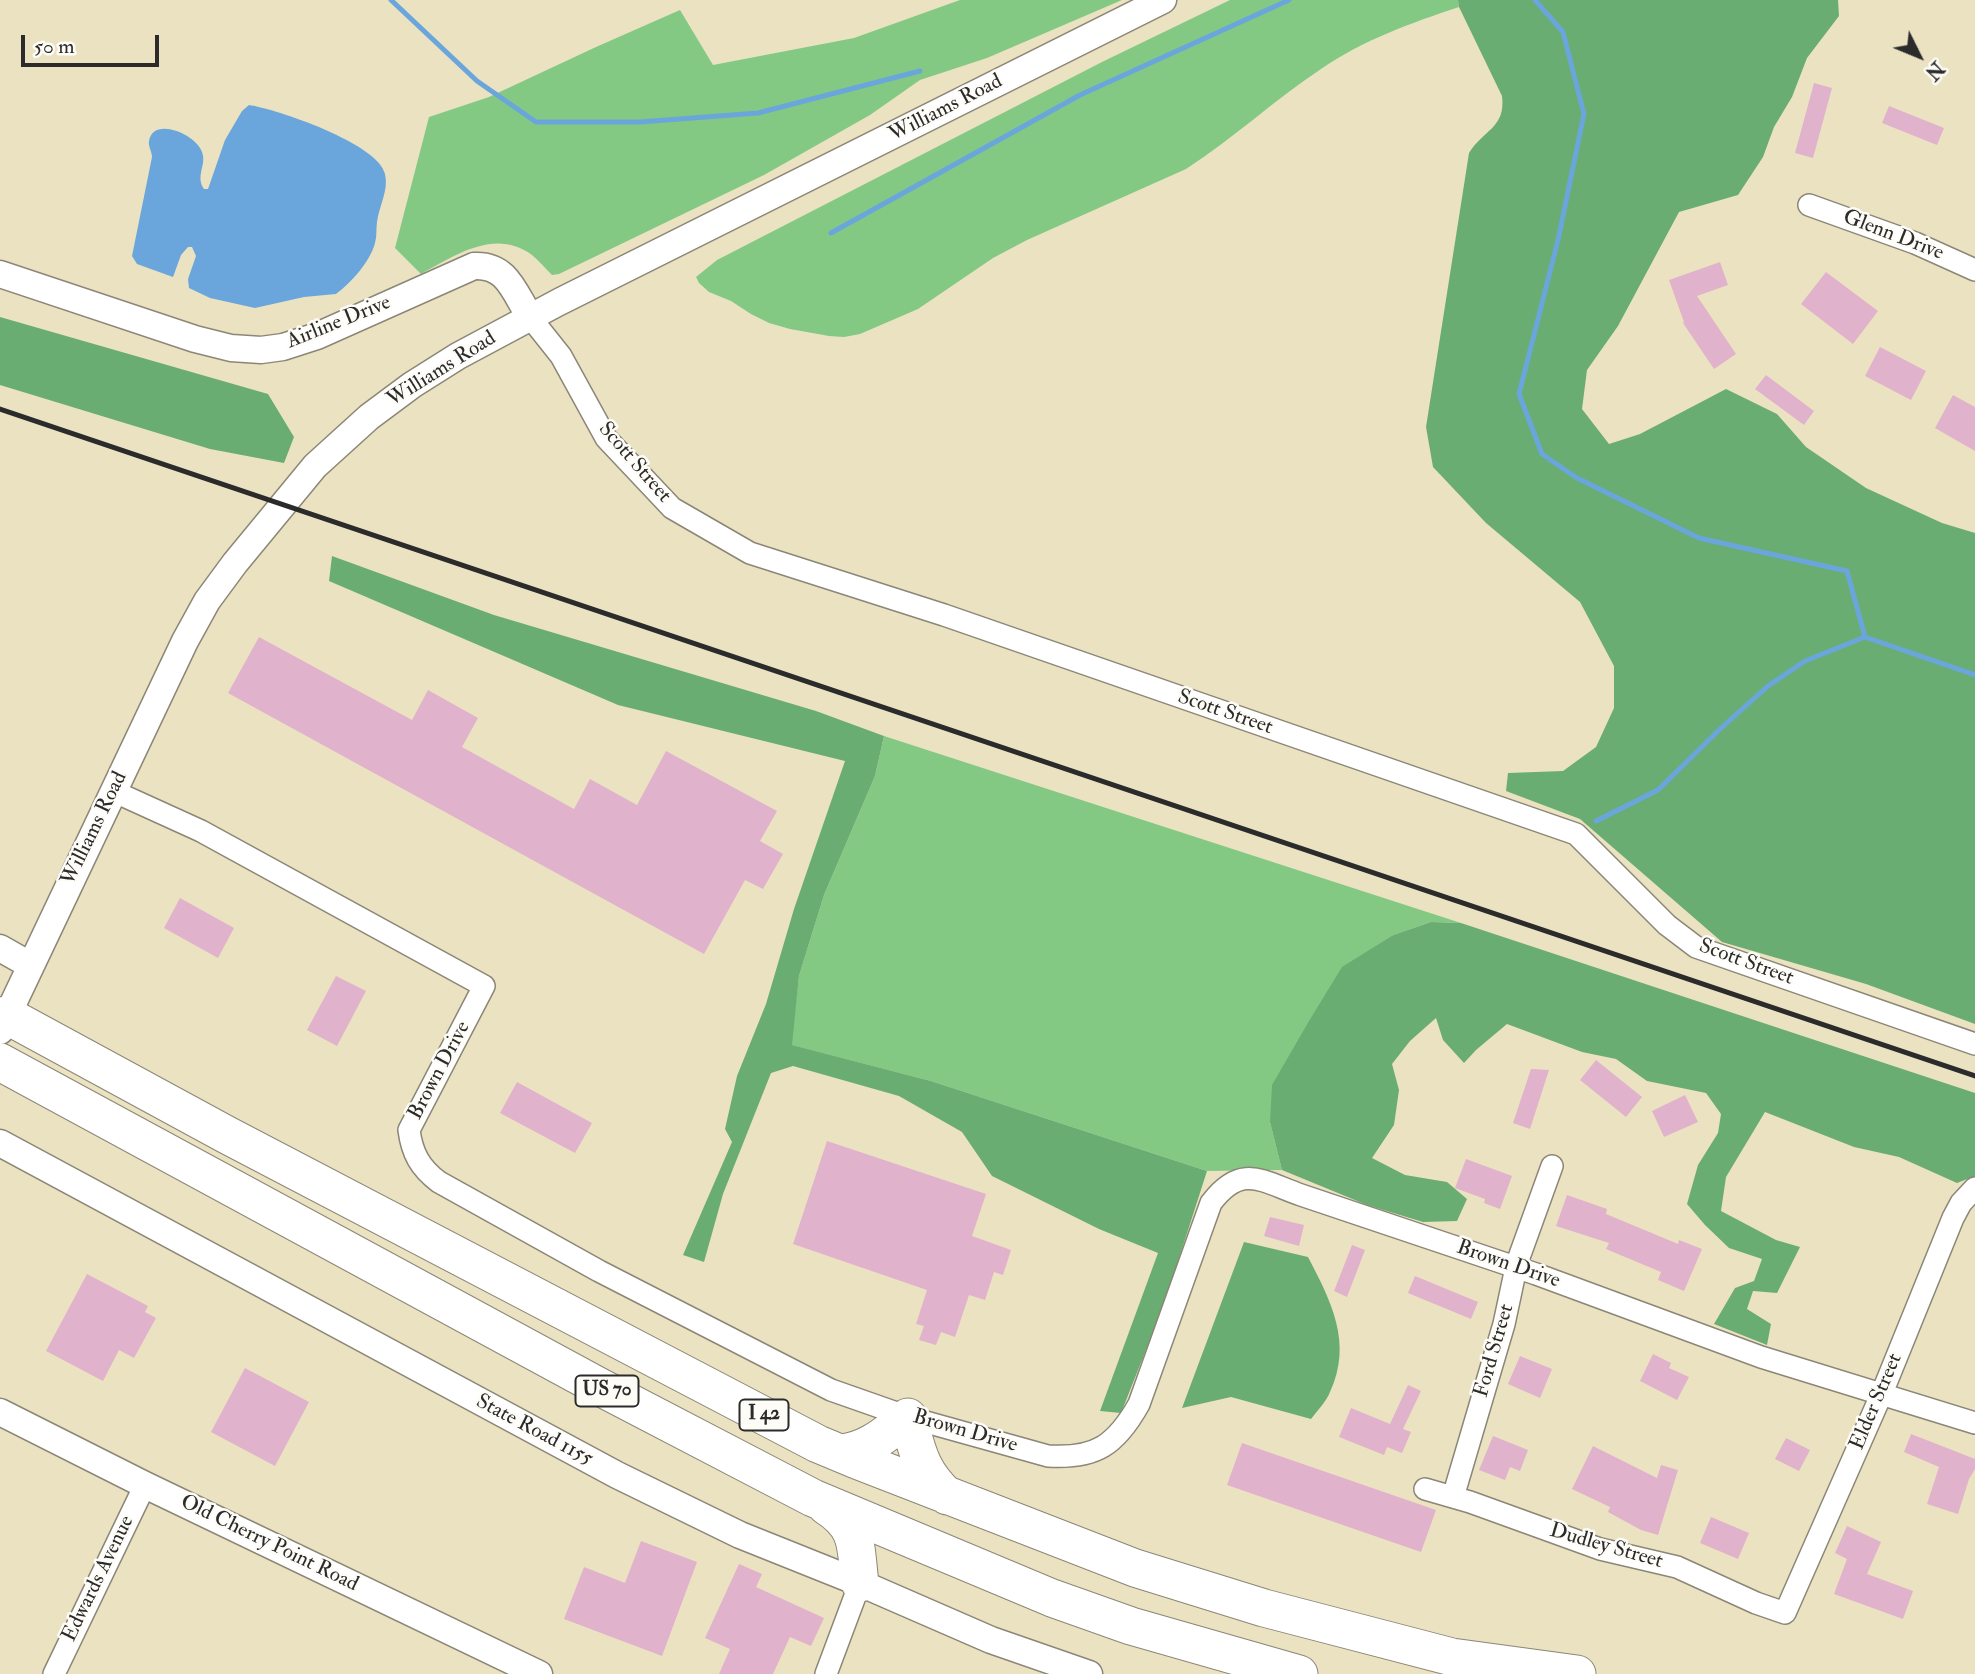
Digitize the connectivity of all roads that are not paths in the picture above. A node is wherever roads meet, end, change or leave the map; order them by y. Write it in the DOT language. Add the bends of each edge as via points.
graph roads {
  1 [pos="1163,0"];
  2 [pos="1810,205"];
  3 [pos="1975,270"];
  4 [pos="0,274"];
  5 [pos="530,317"];
  6 [pos="113,790"];
  7 [pos="0,948"];
  8 [pos="30,965"];
  9 [pos="3,1023"];
  10 [pos="1975,1044"];
  11 [pos="0,1062"];
  12 [pos="0,1143"];
  13 [pos="1552,1166"];
  14 [pos="1973,1190"];
  15 [pos="1516,1268"];
  16 [pos="1882,1393"];
  17 [pos="0,1412"];
  18 [pos="908,1417"];
  19 [pos="1975,1423"];
  20 [pos="840,1453"];
  21 [pos="145,1485"];
  22 [pos="1425,1489"];
  23 [pos="947,1496"];
  24 [pos="1453,1497"];
  25 [pos="813,1498"];
  26 [pos="934,1548"];
  27 [pos="860,1583"];
  28 [pos="1785,1613"];
  29 [pos="54,1674"];
  30 [pos="539,1674"];
  31 [pos="826,1674"];
  32 [pos="1089,1674"];
  33 [pos="1299,1674"];
  34 [pos="1577,1674"];
  1 -- 5 [label="street, Williams Road"];
  2 -- 3 [label="street, Glenn Drive"];
  4 -- 5 [label="street, Airline Drive" via="232,348 283,347 317,336 474,266 489,265 501,271"];
  5 -- 6 [label="street, Williams Road" via="412,385 315,466 207,601"];
  5 -- 10 [label="street, Scott Street" via="561,356 615,448 672,508 750,553 944,615 1576,834 1667,925 1696,947"];
  6 -- 8 [label="street, Williams Road"];
  6 -- 18 [label="street, Brown Drive" via="201,831 484,986 409,1130 416,1159 426,1172 588,1264 831,1390"];
  7 -- 8 [label="street"];
  8 -- 9 [label="street, Williams Road"];
  9 -- 20 [label="highway, I 42"];
  11 -- 25 [label="highway, US 70"];
  12 -- 27 [label="street, State Road 1155" via="617,1475 740,1535"];
  13 -- 15 [label="street, Ford Street"];
  14 -- 16 [label="street, Elder Street" via="1953,1219"];
  15 -- 16 [label="street, Brown Drive" via="1761,1357"];
  15 -- 18 [label="street, Brown Drive" via="1272,1182 1244,1179 1220,1191 1211,1203 1139,1404 1111,1441 1071,1458 1048,1456"];
  15 -- 24 [label="street, Ford Street"];
  16 -- 19 [label="street, Brown Drive"];
  16 -- 28 [label="street, Elder Street"];
  17 -- 21 [label="street, Old Cherry Point Road"];
  18 -- 20 [label="highway" via="869,1445"];
  18 -- 23 [label="highway" via="919,1460"];
  20 -- 23 [label="highway, I 42"];
  21 -- 29 [label="street, Edwards Avenue"];
  21 -- 30 [label="street, Old Cherry Point Road"];
  22 -- 24 [label="street, Dudley Street"];
  23 -- 34 [label="highway, I 42" via="1135,1568 1264,1608 1452,1657"];
  24 -- 28 [label="street, Dudley Street" via="1600,1549 1678,1567"];
  25 -- 26 [label="highway, US 70"];
  25 -- 27 [label="highway" via="835,1511 853,1530"];
  26 -- 27 [label="highway" via="901,1550"];
  26 -- 33 [label="highway, US 70" via="1132,1626"];
  27 -- 31 [label="street"];
  27 -- 32 [label="street, State Road 1155" via="991,1640"];
}
